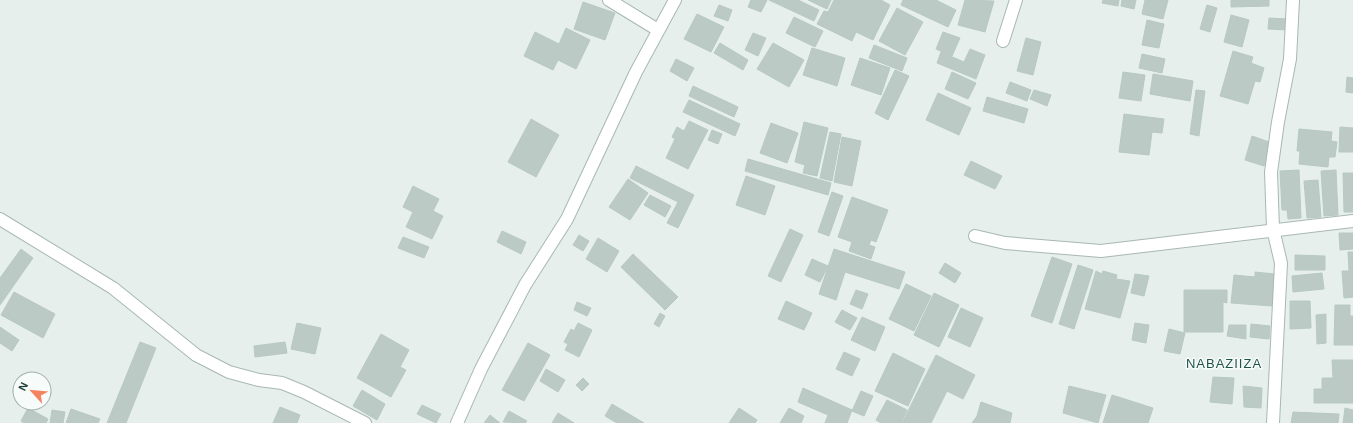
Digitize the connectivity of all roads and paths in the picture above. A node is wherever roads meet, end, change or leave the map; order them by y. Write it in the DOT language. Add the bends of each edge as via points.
graph roads {
  1 [pos="609,0"];
  2 [pos="674,0"];
  3 [pos="1016,0"];
  4 [pos="1293,0"];
  5 [pos="658,30"];
  6 [pos="1003,41"];
  7 [pos="0,219"];
  8 [pos="1353,221"];
  9 [pos="1273,229"];
  10 [pos="975,236"];
  11 [pos="365,423"];
  12 [pos="457,423"];
  13 [pos="1273,423"];
  1 -- 5 [label="street"];
  2 -- 5 [label="street"];
  3 -- 6 [label="street"];
  4 -- 9 [label="street" via="1290,59 1271,172"];
  5 -- 12 [label="street" via="567,219 525,285 481,369"];
  7 -- 11 [label="street" via="113,288 196,355 229,372 282,383"];
  8 -- 9 [label="street"];
  9 -- 10 [label="street" via="1101,251 1005,243"];
  9 -- 13 [label="street" via="1280,263"];
}
